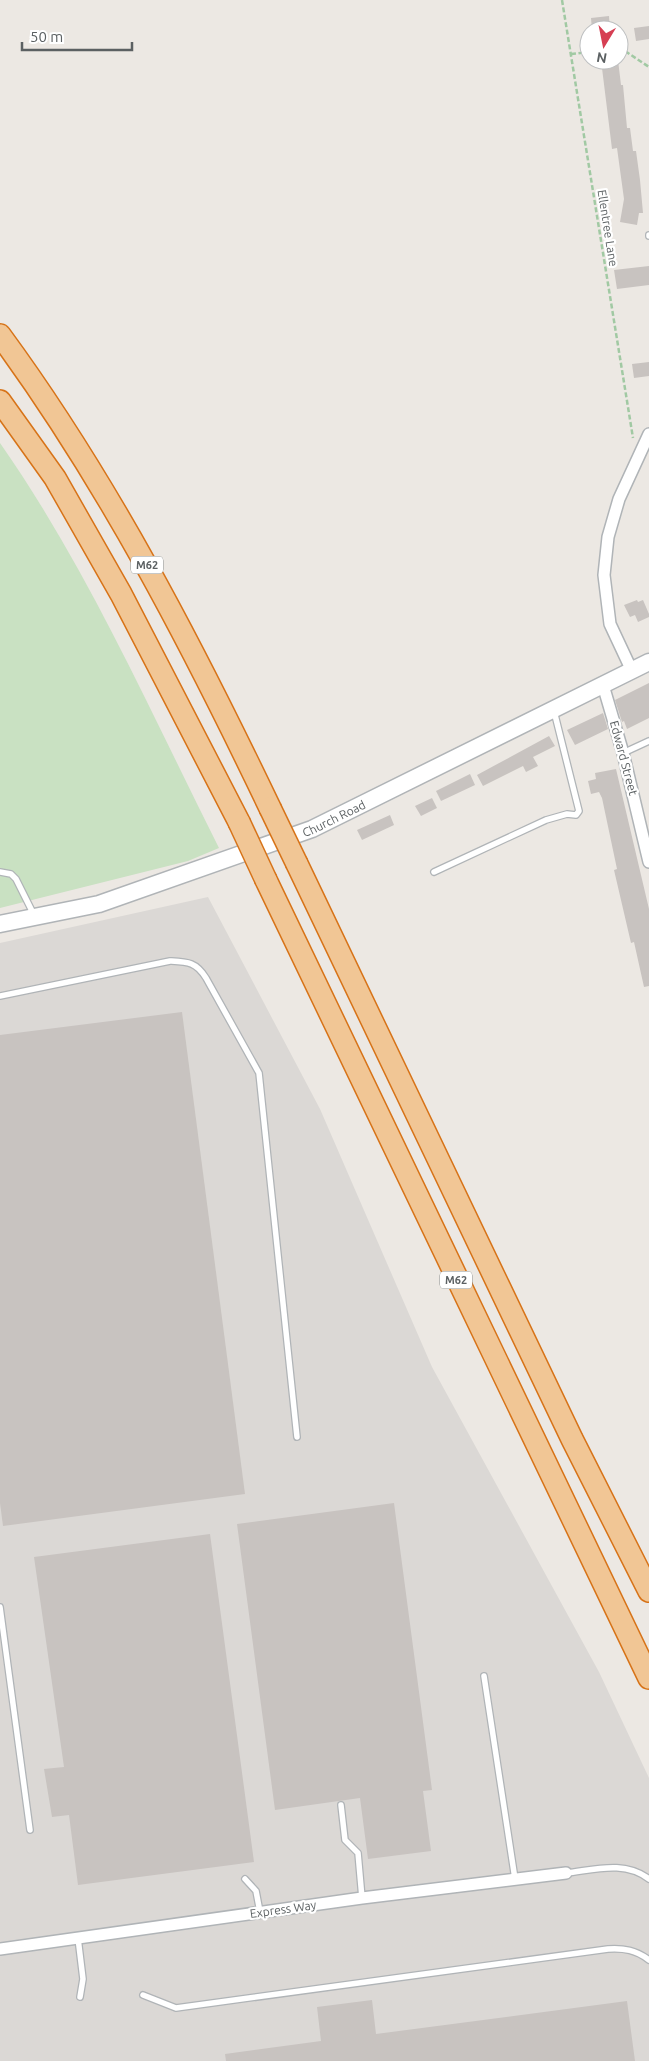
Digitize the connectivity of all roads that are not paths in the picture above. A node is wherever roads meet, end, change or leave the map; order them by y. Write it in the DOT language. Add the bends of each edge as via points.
graph roads {
  1 [pos="0,335"];
  2 [pos="0,401"];
  3 [pos="649,434"];
  4 [pos="649,662"];
  5 [pos="632,671"];
  6 [pos="603,684"];
  7 [pos="553,709"];
  8 [pos="649,741"];
  9 [pos="623,753"];
  10 [pos="649,862"];
  11 [pos="0,872"];
  12 [pos="434,872"];
  13 [pos="35,917"];
  14 [pos="0,924"];
  15 [pos="0,996"];
  16 [pos="297,1437"];
  17 [pos="649,1590"];
  18 [pos="0,1607"];
  19 [pos="484,1676"];
  20 [pos="649,1678"];
  21 [pos="341,1805"];
  22 [pos="30,1830"];
  23 [pos="566,1873"];
  24 [pos="649,1878"];
  25 [pos="244,1879"];
  26 [pos="515,1879"];
  27 [pos="362,1898"];
  28 [pos="260,1912"];
  29 [pos="78,1938"];
  30 [pos="0,1949"];
  31 [pos="649,1960"];
  32 [pos="143,1995"];
  33 [pos="80,1997"];
  1 -- 17 [label="highway, M62, bridge" via="70,439 146,562 219,701 572,1439"];
  2 -- 20 [label="highway, M62, bridge" via="56,478 121,594 239,822"];
  3 -- 5 [label="street" via="619,500 608,537 604,574 610,624"];
  4 -- 5 [label="street, Church Road"];
  5 -- 6 [label="street, Church Road"];
  6 -- 7 [label="street, Church Road"];
  6 -- 9 [label="street, Edward Street"];
  7 -- 12 [label="lane" via="579,811 546,820"];
  7 -- 13 [label="street, Church Road" via="312,829 99,904"];
  8 -- 9 [label="lane"];
  9 -- 10 [label="street, Edward Street"];
  11 -- 13 [label="lane" via="16,878"];
  13 -- 14 [label="street, Church Road"];
  15 -- 16 [label="lane" via="170,961 199,967 259,1073"];
  18 -- 22 [label="lane"];
  19 -- 26 [label="lane"];
  21 -- 27 [label="lane" via="345,1840 358,1853"];
  23 -- 24 [label="lane" via="608,1866"];
  23 -- 26 [label="street, Express Way"];
  25 -- 28 [label="lane" via="256,1891"];
  26 -- 27 [label="street, Express Way"];
  27 -- 28 [label="street, Express Way"];
  28 -- 29 [label="street, Express Way"];
  29 -- 30 [label="street, Express Way"];
  29 -- 33 [label="lane" via="83,1979"];
  31 -- 32 [label="lane" via="640,1953 623,1948 608,1949 176,2008"];
}
